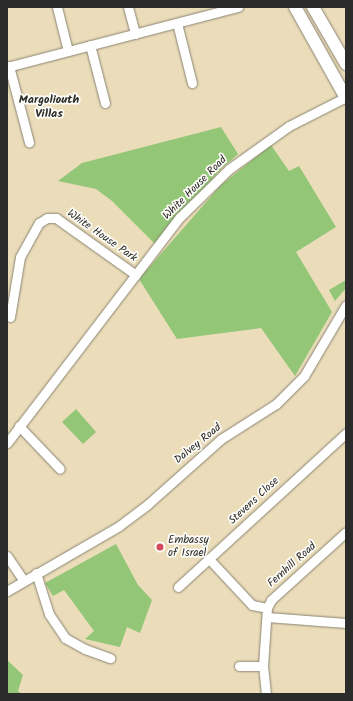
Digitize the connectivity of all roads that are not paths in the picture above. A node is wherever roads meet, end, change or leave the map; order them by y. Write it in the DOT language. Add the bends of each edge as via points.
graph roads {
  1 [pos="57,7"];
  2 [pos="128,7"];
  3 [pos="238,7"];
  4 [pos="295,7"];
  5 [pos="313,7"];
  6 [pos="177,23"];
  7 [pos="135,34"];
  8 [pos="90,45"];
  9 [pos="68,51"];
  10 [pos="346,64"];
  11 [pos="8,66"];
  12 [pos="192,83"];
  13 [pos="346,97"];
  14 [pos="105,103"];
  15 [pos="29,142"];
  16 [pos="136,275"];
  17 [pos="346,305"];
  18 [pos="10,317"];
  19 [pos="19,426"];
  20 [pos="346,433"];
  21 [pos="7,442"];
  22 [pos="60,469"];
  23 [pos="346,532"];
  24 [pos="7,556"];
  25 [pos="210,559"];
  26 [pos="36,572"];
  27 [pos="23,580"];
  28 [pos="178,587"];
  29 [pos="7,591"];
  30 [pos="267,613"];
  31 [pos="346,623"];
  32 [pos="110,658"];
  33 [pos="239,666"];
  34 [pos="263,666"];
  35 [pos="266,694"];
  1 -- 9 [label="street"];
  2 -- 7 [label="street"];
  3 -- 6 [label="street"];
  4 -- 13 [label="main road"];
  5 -- 10 [label="main road"];
  6 -- 7 [label="street"];
  6 -- 12 [label="street"];
  7 -- 8 [label="street"];
  8 -- 9 [label="street"];
  8 -- 14 [label="street"];
  9 -- 11 [label="street"];
  11 -- 15 [label="street"];
  13 -- 16 [label="street, White House Road" via="289,126 230,169 180,217"];
  16 -- 18 [label="street, White House Park" via="56,218 47,218 40,223 20,257"];
  16 -- 19 [label="street, White House Park"];
  17 -- 26 [label="street, Dalvey Road" via="304,376 276,404 221,439 131,518"];
  19 -- 21 [label="street, White House Park"];
  19 -- 22 [label="street"];
  20 -- 25 [label="street, Stevens Close"];
  23 -- 30 [label="street, Fernhill Road" via="271,600"];
  24 -- 27 [label="street"];
  25 -- 28 [label="street, Stevens Close"];
  25 -- 30 [label="street" via="252,605"];
  26 -- 27 [label="street, Dalvey Road"];
  26 -- 32 [label="street" via="49,614 65,638"];
  27 -- 29 [label="street, Dalvey Road"];
  30 -- 31 [label="street"];
  30 -- 34 [label="street"];
  33 -- 34 [label="street"];
  34 -- 35 [label="street"];
}
